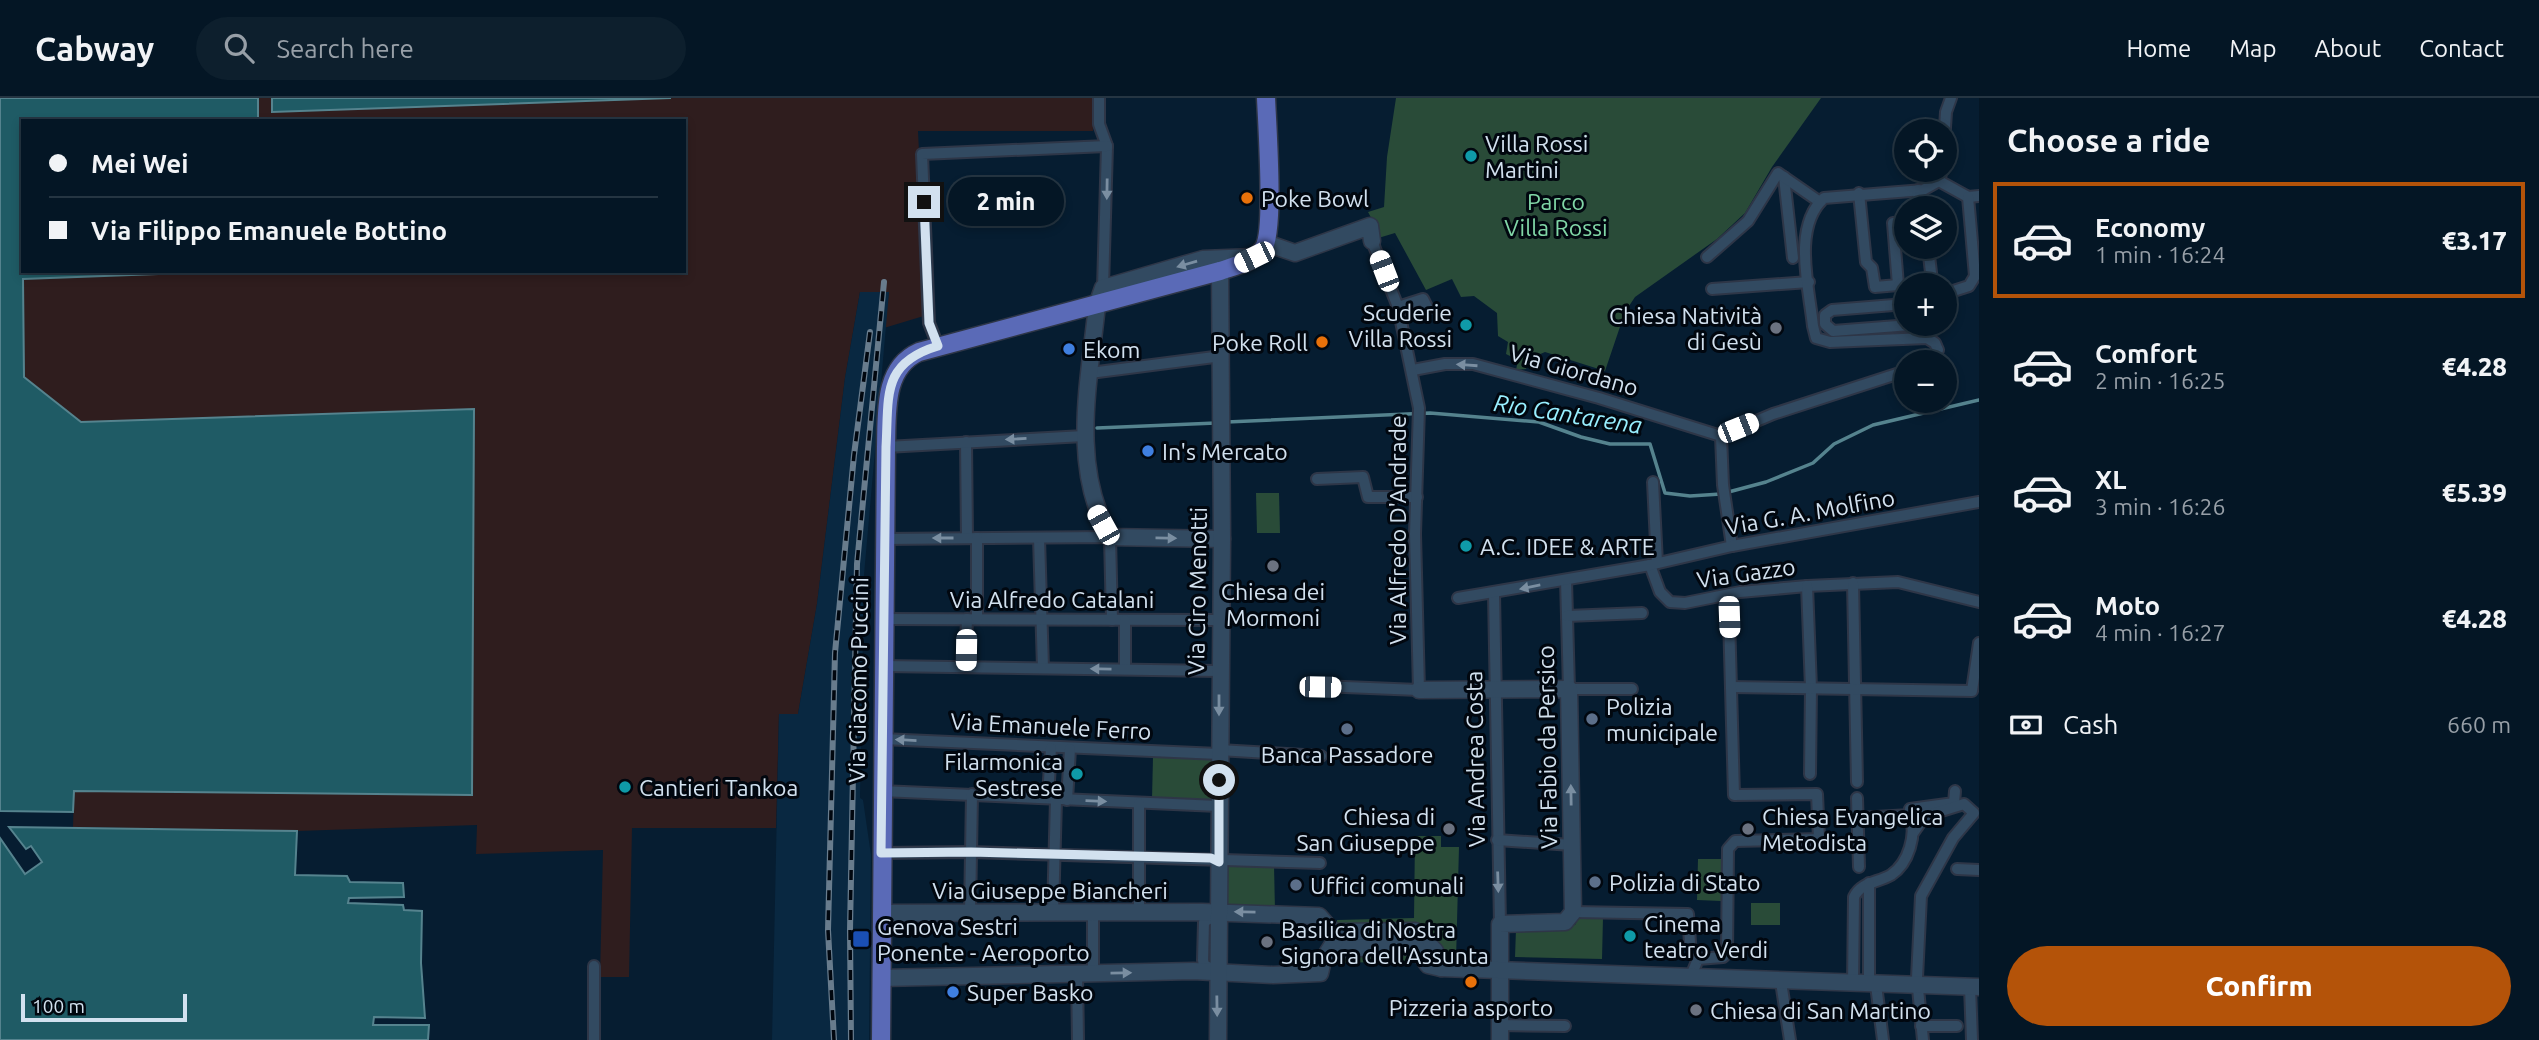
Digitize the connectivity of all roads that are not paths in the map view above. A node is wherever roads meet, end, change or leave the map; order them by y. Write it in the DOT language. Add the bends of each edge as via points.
graph roads {
  1 [pos="1099,98"];
  2 [pos="1266,98"];
  3 [pos="1951,98"];
  4 [pos="1946,119"];
  5 [pos="1107,146"];
  6 [pos="1778,172"];
  7 [pos="1930,182"];
  8 [pos="1951,182"];
  9 [pos="1918,190"];
  10 [pos="1859,193"];
  11 [pos="1918,196"];
  12 [pos="1974,197"];
  13 [pos="1820,202"];
  14 [pos="1373,231"];
  15 [pos="1261,250"];
  16 [pos="1707,257"];
  17 [pos="1793,258"];
  18 [pos="1896,259"];
  19 [pos="1220,271"];
  20 [pos="1809,282"];
  21 [pos="1103,288"];
  22 [pos="1712,289"];
  23 [pos="1957,290"];
  24 [pos="1425,304"];
  25 [pos="1097,305"];
  26 [pos="1894,306"];
  27 [pos="1398,307"];
  28 [pos="1874,308"];
  29 [pos="1894,327"];
  30 [pos="1874,329"];
  31 [pos="938,346"];
  32 [pos="1938,350"];
  33 [pos="1222,356"];
  34 [pos="1413,370"];
  35 [pos="1090,373"];
  36 [pos="1894,375"];
  37 [pos="1084,436"];
  38 [pos="1721,436"];
  39 [pos="966,442"];
  40 [pos="886,447"];
  41 [pos="1317,480"];
  42 [pos="1653,482"];
  43 [pos="1417,497"];
  44 [pos="1979,502"];
  45 [pos="1110,537"];
  46 [pos="972,538"];
  47 [pos="1039,538"];
  48 [pos="885,539"];
  49 [pos="1222,539"];
  50 [pos="1732,546"];
  51 [pos="1654,564"];
  52 [pos="1566,580"];
  53 [pos="1853,583"];
  54 [pos="1807,586"];
  55 [pos="1494,593"];
  56 [pos="1458,598"];
  57 [pos="1979,602"];
  58 [pos="1642,613"];
  59 [pos="1567,616"];
  60 [pos="1729,617"];
  61 [pos="884,619"];
  62 [pos="972,619"];
  63 [pos="1041,620"];
  64 [pos="1112,620"];
  65 [pos="1125,620"];
  66 [pos="1219,620"];
  67 [pos="1979,643"];
  68 [pos="883,666"];
  69 [pos="965,667"];
  70 [pos="1043,668"];
  71 [pos="1125,669"];
  72 [pos="1219,671"];
  73 [pos="1320,687"];
  74 [pos="1731,687"];
  75 [pos="1811,688"];
  76 [pos="1855,688"];
  77 [pos="1569,689"];
  78 [pos="1632,689"];
  79 [pos="1419,690"];
  80 [pos="1495,690"];
  81 [pos="882,739"];
  82 [pos="1051,748"];
  83 [pos="1070,749"];
  84 [pos="1219,752"];
  85 [pos="1321,756"];
  86 [pos="1810,774"];
  87 [pos="1857,782"];
  88 [pos="881,791"];
  89 [pos="1955,792"];
  90 [pos="972,794"];
  91 [pos="1857,798"];
  92 [pos="1057,799"];
  93 [pos="1139,803"];
  94 [pos="1218,806"];
  95 [pos="1910,815"];
  96 [pos="1858,818"];
  97 [pos="1913,833"];
  98 [pos="1497,840"];
  99 [pos="1572,845"];
  100 [pos="971,852"];
  101 [pos="881,853"];
  102 [pos="1055,854"];
  103 [pos="1139,857"];
  104 [pos="1219,862"];
  105 [pos="1320,863"];
  106 [pos="1859,867"];
  107 [pos="1957,869"];
  108 [pos="1979,870"];
  109 [pos="1870,883"];
  110 [pos="1139,912"];
  111 [pos="1219,912"];
  112 [pos="1573,912"];
  113 [pos="882,913"];
  114 [pos="970,913"];
  115 [pos="1053,913"];
  116 [pos="1093,913"];
  117 [pos="1500,924"];
  118 [pos="1333,940"];
  119 [pos="1690,943"];
  120 [pos="594,966"];
  121 [pos="1499,969"];
  122 [pos="1217,972"];
  123 [pos="1085,973"];
  124 [pos="1691,976"];
  125 [pos="881,978"];
  126 [pos="1782,982"];
  127 [pos="1866,985"];
  128 [pos="1917,986"];
  129 [pos="1975,987"];
  130 [pos="1565,1026"];
  131 [pos="1921,1026"];
  132 [pos="1957,1026"];
  133 [pos="1500,1033"];
  134 [pos="594,1040"];
  135 [pos="881,1040"];
  136 [pos="1078,1040"];
  137 [pos="1218,1040"];
  138 [pos="1790,1040"];
  139 [pos="1883,1040"];
  140 [pos="1923,1040"];
  141 [pos="1972,1040"];
  1 -- 5 [label="street"];
  2 -- 15 [label="main road" via="1270,230"];
  3 -- 4 [label="street"];
  5 -- 21 [label="street, one-way"];
  5 -- 31 [label="street" via="922,154 929,323"];
  6 -- 13 [label="street"];
  6 -- 16 [label="street" via="1748,220"];
  6 -- 17 [label="street"];
  7 -- 9 [label="street"];
  8 -- 12 [label="street"];
  9 -- 10 [label="street"];
  9 -- 11 [label="street"];
  10 -- 13 [label="street" via="1830,195"];
  10 -- 18 [label="street" via="1866,262 1872,268 1875,287 1898,285"];
  12 -- 23 [label="street" via="1975,276 1969,286"];
  13 -- 20 [label="street" via="1807,229"];
  14 -- 15 [label="street" via="1296,253"];
  14 -- 27 [label="street, Via Alfredo D'Andrade"];
  15 -- 19 [label="main road, Via Giacomo Puccini"];
  15 -- 21 [label="street, one-way" via="1203,259"];
  19 -- 25 [label="main road, Via Giacomo Puccini"];
  19 -- 33 [label="street, Via Ciro Menotti"];
  20 -- 22 [label="street"];
  20 -- 32 [label="street" via="1813,330 1819,341 1927,338"];
  21 -- 25 [label="street"];
  24 -- 27 [label="street"];
  25 -- 31 [label="main road, Via Giacomo Puccini"];
  25 -- 35 [label="street"];
  26 -- 28 [label="street"];
  27 -- 34 [label="street, Via Alfredo D'Andrade"];
  28 -- 30 [label="street"];
  28 -- 30 [label="street" via="1832,310 1824,321 1830,331"];
  29 -- 30 [label="street"];
  31 -- 40 [label="main road, Via Giacomo Puccini" via="910,356 894,374"];
  33 -- 35 [label="street"];
  33 -- 49 [label="street, Via Ciro Menotti"];
  38 -- 34 [label="street, Via Giordano, one-way" via="1473,365"];
  34 -- 43 [label="street, Via Alfredo D'Andrade" via="1419,415"];
  35 -- 37 [label="street"];
  36 -- 38 [label="street"];
  37 -- 39 [label="street, one-way"];
  37 -- 45 [label="street" via="1096,512"];
  38 -- 50 [label="street"];
  39 -- 40 [label="street"];
  39 -- 46 [label="street"];
  40 -- 48 [label="main road, Via Giacomo Puccini"];
  41 -- 43 [label="street" via="1363,477 1368,497"];
  42 -- 51 [label="street, Via Gazzo"];
  43 -- 79 [label="street, Via Alfredo D'Andrade"];
  44 -- 50 [label="street, Via G. A. Molfino"];
  45 -- 47 [label="street"];
  45 -- 49 [label="street, one-way"];
  45 -- 64 [label="street"];
  46 -- 47 [label="street"];
  46 -- 48 [label="street, one-way"];
  46 -- 62 [label="street"];
  47 -- 63 [label="street"];
  48 -- 61 [label="main road, Via Giacomo Puccini"];
  49 -- 66 [label="street, Via Ciro Menotti"];
  50 -- 51 [label="street, Via G. A. Molfino"];
  51 -- 52 [label="street"];
  51 -- 54 [label="street, Via Gazzo" via="1660,592 1670,602"];
  52 -- 55 [label="street, one-way"];
  52 -- 59 [label="street, Via Fabio da Persico"];
  53 -- 54 [label="street, Via Gazzo"];
  53 -- 57 [label="street, Via Gazzo" via="1898,582"];
  53 -- 76 [label="street"];
  54 -- 75 [label="street"];
  55 -- 56 [label="street"];
  55 -- 80 [label="street, Via Andrea Costa"];
  58 -- 59 [label="street"];
  59 -- 77 [label="street, Via Fabio da Persico"];
  60 -- 74 [label="street"];
  61 -- 62 [label="street, Via Alfredo Catalani"];
  61 -- 68 [label="main road, Via Giacomo Puccini"];
  62 -- 63 [label="street, Via Alfredo Catalani"];
  62 -- 69 [label="street"];
  63 -- 64 [label="street, Via Alfredo Catalani"];
  63 -- 70 [label="street"];
  64 -- 65 [label="street, Via Alfredo Catalani"];
  65 -- 66 [label="street, Via Alfredo Catalani"];
  65 -- 71 [label="street"];
  66 -- 72 [label="street, Via Ciro Menotti"];
  67 -- 76 [label="street" via="1972,691"];
  68 -- 69 [label="street"];
  68 -- 81 [label="main road, Via Giacomo Puccini"];
  69 -- 70 [label="street"];
  71 -- 70 [label="street, one-way"];
  71 -- 72 [label="street"];
  72 -- 84 [label="street, Via Ciro Menotti, one-way"];
  73 -- 79 [label="street"];
  74 -- 75 [label="street"];
  74 -- 124 [label="street" via="1734,795 1817,794 1819,839 1735,841 1728,849 1727,953 1698,959"];
  75 -- 76 [label="street"];
  75 -- 86 [label="street"];
  76 -- 87 [label="street"];
  77 -- 78 [label="street"];
  77 -- 80 [label="street"];
  99 -- 77 [label="street, Via Fabio da Persico, one-way"];
  79 -- 80 [label="street"];
  80 -- 98 [label="street, Via Andrea Costa"];
  82 -- 81 [label="street, Via Emanuele Ferro, one-way"];
  81 -- 88 [label="main road, Via Giacomo Puccini"];
  82 -- 83 [label="street, Via Emanuele Ferro"];
  82 -- 92 [label="street"];
  83 -- 84 [label="street, Via Emanuele Ferro"];
  83 -- 92 [label="street"];
  84 -- 85 [label="street, Via Emanuele Ferro"];
  84 -- 94 [label="street, Via Ciro Menotti"];
  88 -- 90 [label="street"];
  88 -- 101 [label="main road, Via Giacomo Puccini"];
  89 -- 95 [label="street" via="1954,803 1910,808"];
  90 -- 92 [label="street"];
  90 -- 100 [label="street"];
  91 -- 96 [label="street"];
  92 -- 93 [label="street, one-way"];
  92 -- 102 [label="street"];
  93 -- 94 [label="street"];
  93 -- 103 [label="street"];
  94 -- 104 [label="street, Via Ciro Menotti"];
  95 -- 96 [label="street"];
  95 -- 97 [label="street"];
  96 -- 106 [label="street"];
  97 -- 109 [label="street" via="1899,866"];
  97 -- 128 [label="street" via="1925,816 1964,804 1974,813 1953,838 1921,896"];
  98 -- 99 [label="street"];
  98 -- 117 [label="street, Via Andrea Costa, one-way"];
  99 -- 112 [label="street, Via Fabio da Persico"];
  100 -- 101 [label="street"];
  100 -- 102 [label="street"];
  100 -- 114 [label="street"];
  101 -- 113 [label="main road, Via Giacomo Puccini"];
  102 -- 103 [label="street"];
  102 -- 115 [label="street"];
  103 -- 104 [label="street"];
  103 -- 110 [label="street"];
  104 -- 105 [label="street"];
  104 -- 111 [label="street, Via Ciro Menotti"];
  107 -- 108 [label="street"];
  109 -- 127 [label="street"];
  109 -- 127 [label="street" via="1858,891 1852,903"];
  110 -- 111 [label="street, Via Giuseppe Biancheri"];
  110 -- 116 [label="street, Via Giuseppe Biancheri"];
  118 -- 111 [label="street, Via Giuseppe Biancheri, one-way" via="1319,916"];
  111 -- 122 [label="street, Via Ciro Menotti"];
  112 -- 117 [label="street" via="1565,922"];
  112 -- 119 [label="street" via="1688,914"];
  113 -- 114 [label="street, Via Giuseppe Biancheri"];
  113 -- 125 [label="main road, Via Giacomo Puccini"];
  114 -- 115 [label="street, Via Giuseppe Biancheri"];
  115 -- 116 [label="street, Via Giuseppe Biancheri"];
  116 -- 123 [label="street"];
  117 -- 121 [label="street"];
  118 -- 121 [label="street" via="1415,939 1428,965"];
  118 -- 122 [label="street" via="1320,973"];
  120 -- 134 [label="street"];
  121 -- 124 [label="street"];
  121 -- 133 [label="street"];
  123 -- 122 [label="street, one-way"];
  122 -- 137 [label="street, Via Ciro Menotti, one-way"];
  123 -- 125 [label="street"];
  123 -- 136 [label="street"];
  124 -- 126 [label="street"];
  125 -- 135 [label="main road, Via Giacomo Puccini"];
  126 -- 127 [label="street"];
  126 -- 138 [label="street"];
  127 -- 128 [label="street"];
  127 -- 139 [label="street"];
  128 -- 129 [label="street"];
  128 -- 131 [label="street"];
  129 -- 141 [label="street"];
  130 -- 133 [label="street"];
  131 -- 132 [label="street"];
  131 -- 140 [label="street"];
}
